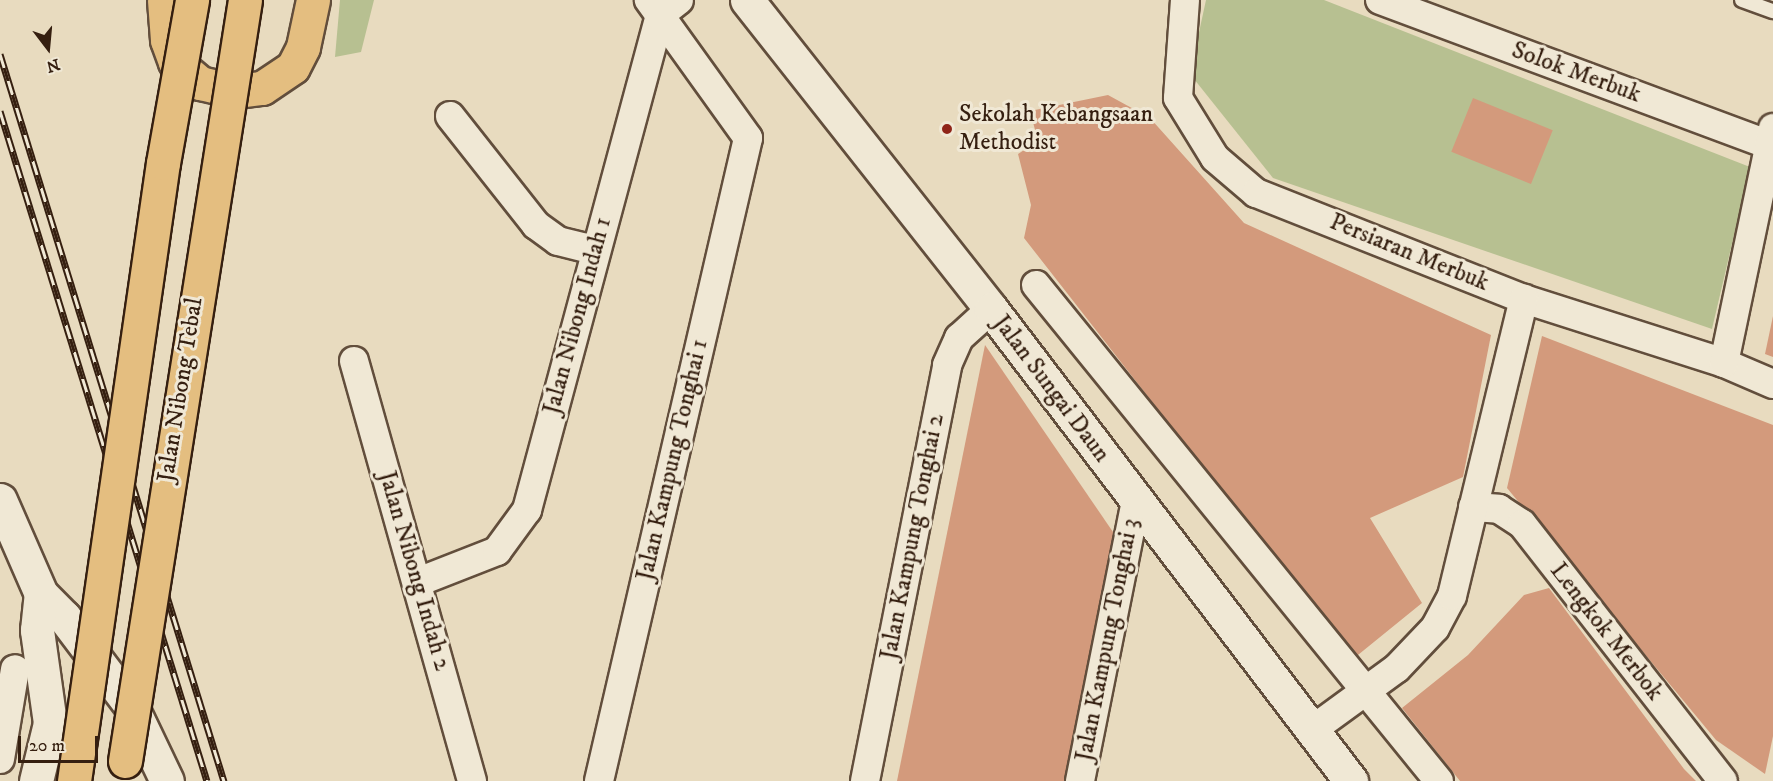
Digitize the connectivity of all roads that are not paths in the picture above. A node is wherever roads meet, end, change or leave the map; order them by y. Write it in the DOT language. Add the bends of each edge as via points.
graph roads {
  1 [pos="164,0"];
  2 [pos="192,0"];
  3 [pos="245,0"];
  4 [pos="313,0"];
  5 [pos="747,0"];
  6 [pos="1185,0"];
  7 [pos="1380,0"];
  8 [pos="1742,0"];
  9 [pos="663,5"];
  10 [pos="1773,11"];
  11 [pos="450,116"];
  12 [pos="1772,139"];
  13 [pos="595,250"];
  14 [pos="1036,285"];
  15 [pos="1524,299"];
  16 [pos="990,309"];
  17 [pos="354,361"];
  18 [pos="1724,363"];
  19 [pos="1773,384"];
  20 [pos="0,500"];
  21 [pos="1136,500"];
  22 [pos="1473,507"];
  23 [pos="418,582"];
  24 [pos="41,594"];
  25 [pos="15,669"];
  26 [pos="1367,690"];
  27 [pos="131,706"];
  28 [pos="50,723"];
  29 [pos="1312,729"];
  30 [pos="0,759"];
  31 [pos="36,781"];
  32 [pos="74,781"];
  33 [pos="121,781"];
  34 [pos="167,781"];
  35 [pos="472,781"];
  36 [pos="599,781"];
  37 [pos="864,781"];
  38 [pos="1080,781"];
  39 [pos="1351,781"];
  40 [pos="1439,781"];
  41 [pos="1723,781"];
  1 -- 4 [label="highway" via="167,40 175,62 200,83 236,91 269,85 293,67 303,47"];
  2 -- 32 [label="highway, Jalan Nibong Tebal, bridge" via="163,163"];
  3 -- 33 [label="highway, Jalan Nibong Tebal, bridge"];
  5 -- 16 [label="street, Jalan Sungai Daun"];
  6 -- 15 [label="street, Persiaran Merbuk" via="1178,98 1215,158 1256,193"];
  7 -- 12 [label="street, Solok Merbuk"];
  8 -- 10 [label="lane"];
  9 -- 13 [label="street, Jalan Nibong Indah 1"];
  9 -- 36 [label="street, Jalan Kampung Tonghai 1" via="748,138"];
  11 -- 13 [label="street" via="536,225 558,241"];
  12 -- 18 [label="street"];
  13 -- 23 [label="street, Jalan Nibong Indah 1" via="527,510 497,550"];
  14 -- 26 [label="street"];
  15 -- 18 [label="street, Persiaran Merbuk"];
  15 -- 22 [label="street"];
  16 -- 21 [label="street, Jalan Sungai Daun"];
  16 -- 37 [label="street, Jalan Kampung Tonghai 2" via="959,338 947,365"];
  17 -- 23 [label="street, Jalan Nibong Indah 2"];
  18 -- 19 [label="street, Persiaran Merbuk"];
  20 -- 24 [label="street"];
  21 -- 29 [label="street, Jalan Sungai Daun"];
  21 -- 38 [label="street, Jalan Kampung Tonghai 3"];
  22 -- 26 [label="street" via="1452,596 1435,628 1397,668"];
  22 -- 41 [label="street, Lengkok Merbok" via="1499,509 1522,524"];
  23 -- 35 [label="street, Jalan Nibong Indah 2"];
  24 -- 27 [label="street" via="64,616"];
  24 -- 28 [label="street" via="38,630"];
  25 -- 30 [label="street"];
  26 -- 29 [label="street"];
  26 -- 40 [label="street"];
  27 -- 28 [label="street" via="110,700 88,701 67,709"];
  27 -- 34 [label="street"];
  28 -- 31 [label="street"];
  29 -- 39 [label="street, Jalan Sungai Daun"];
}
